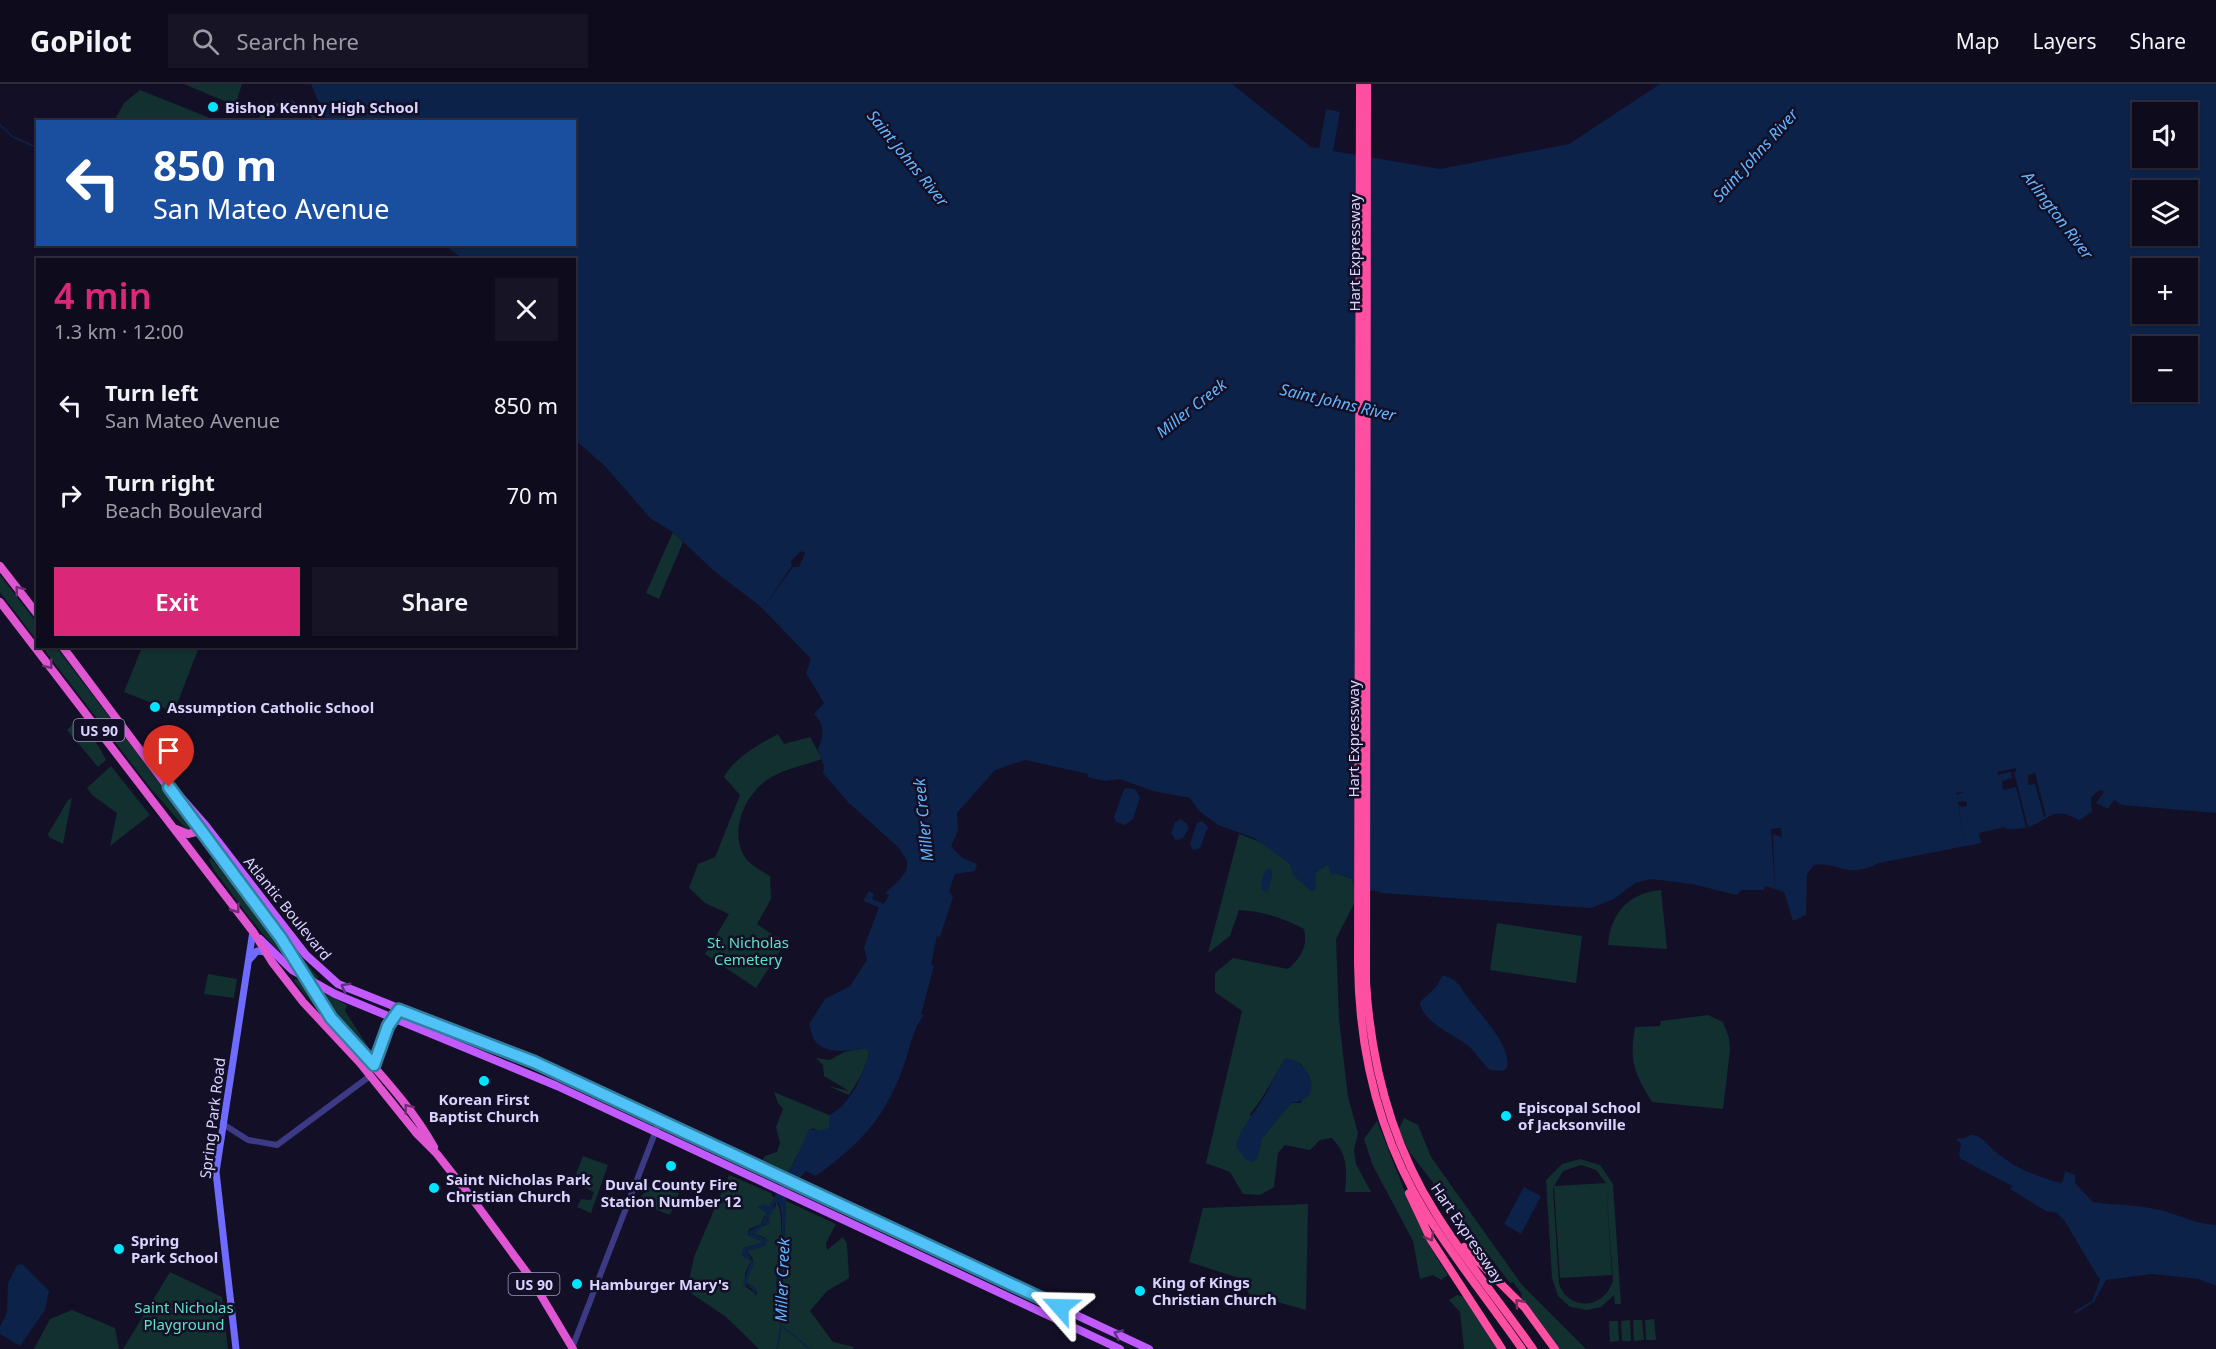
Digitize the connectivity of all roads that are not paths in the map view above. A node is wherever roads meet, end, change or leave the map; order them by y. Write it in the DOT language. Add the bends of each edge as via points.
graph roads {
  1 [pos="1358,84"];
  2 [pos="1368,84"];
  3 [pos="0,566"];
  4 [pos="0,602"];
  5 [pos="36,612"];
  6 [pos="64,648"];
  7 [pos="172,826"];
  8 [pos="203,829"];
  9 [pos="253,932"];
  10 [pos="266,952"];
  11 [pos="276,956"];
  12 [pos="248,962"];
  13 [pos="399,1010"];
  14 [pos="393,1018"];
  15 [pos="374,1065"];
  16 [pos="370,1076"];
  17 [pos="660,1120"];
  18 [pos="223,1124"];
  19 [pos="656,1132"];
  20 [pos="1392,1135"];
  21 [pos="437,1154"];
  22 [pos="1400,1164"];
  23 [pos="1443,1224"];
  24 [pos="572,1348"];
  25 [pos="236,1349"];
  26 [pos="1120,1349"];
  27 [pos="1149,1349"];
  28 [pos="1502,1349"];
  29 [pos="1522,1349"];
  30 [pos="1533,1349"];
  31 [pos="1555,1349"];
  1 -- 20 [label="highway, Hart Expressway" via="1358,988 1368,1066"];
  2 -- 20 [label="highway, Hart Expressway" via="1366,982 1376,1066"];
  5 -- 3 [label="highway, one-way"];
  4 -- 7 [label="highway, Atlantic Boulevard / US 90, one-way"];
  6 -- 8 [label="highway, US 90"];
  7 -- 8 [label="highway" via="185,834"];
  7 -- 9 [label="highway, Atlantic Boulevard / US 90, one-way"];
  13 -- 8 [label="main road, Atlantic Boulevard, one-way" via="347,989 321,972"];
  8 -- 15 [label="highway, US 90, bridge" via="320,1003"];
  9 -- 10 [label="highway, US 90"];
  9 -- 11 [label="main road, Atlantic Boulevard"];
  9 -- 12 [label="main road, Spring Park Road"];
  10 -- 11 [label="highway"];
  10 -- 12 [label="main road" via="257,951"];
  10 -- 16 [label="highway, US 90"];
  11 -- 14 [label="main road, Atlantic Boulevard" via="321,987"];
  12 -- 18 [label="main road, Spring Park Road"];
  13 -- 14 [label="street"];
  13 -- 17 [label="main road, Atlantic Boulevard" via="534,1062"];
  14 -- 15 [label="street"];
  14 -- 19 [label="main road, Atlantic Boulevard" via="517,1068"];
  15 -- 16 [label="main road"];
  21 -- 15 [label="highway, US 90, one-way" via="424,1129"];
  16 -- 18 [label="street" via="277,1145 248,1140"];
  16 -- 21 [label="highway, US 90"];
  17 -- 19 [label="street"];
  27 -- 17 [label="main road, Atlantic Boulevard, one-way"];
  18 -- 25 [label="main road, Spring Park Road" via="216,1186"];
  19 -- 24 [label="street"];
  19 -- 26 [label="main road, Atlantic Boulevard"];
  20 -- 22 [label="highway, Hart Expressway"];
  20 -- 23 [label="highway, Hart Expressway"];
  21 -- 24 [label="highway, US 90" via="513,1252"];
  22 -- 28 [label="highway, one-way" via="1431,1240"];
  22 -- 29 [label="highway, Hart Expressway" via="1437,1230"];
  23 -- 30 [label="highway, Hart Expressway"];
  31 -- 23 [label="highway, one-way" via="1525,1308"];
}
